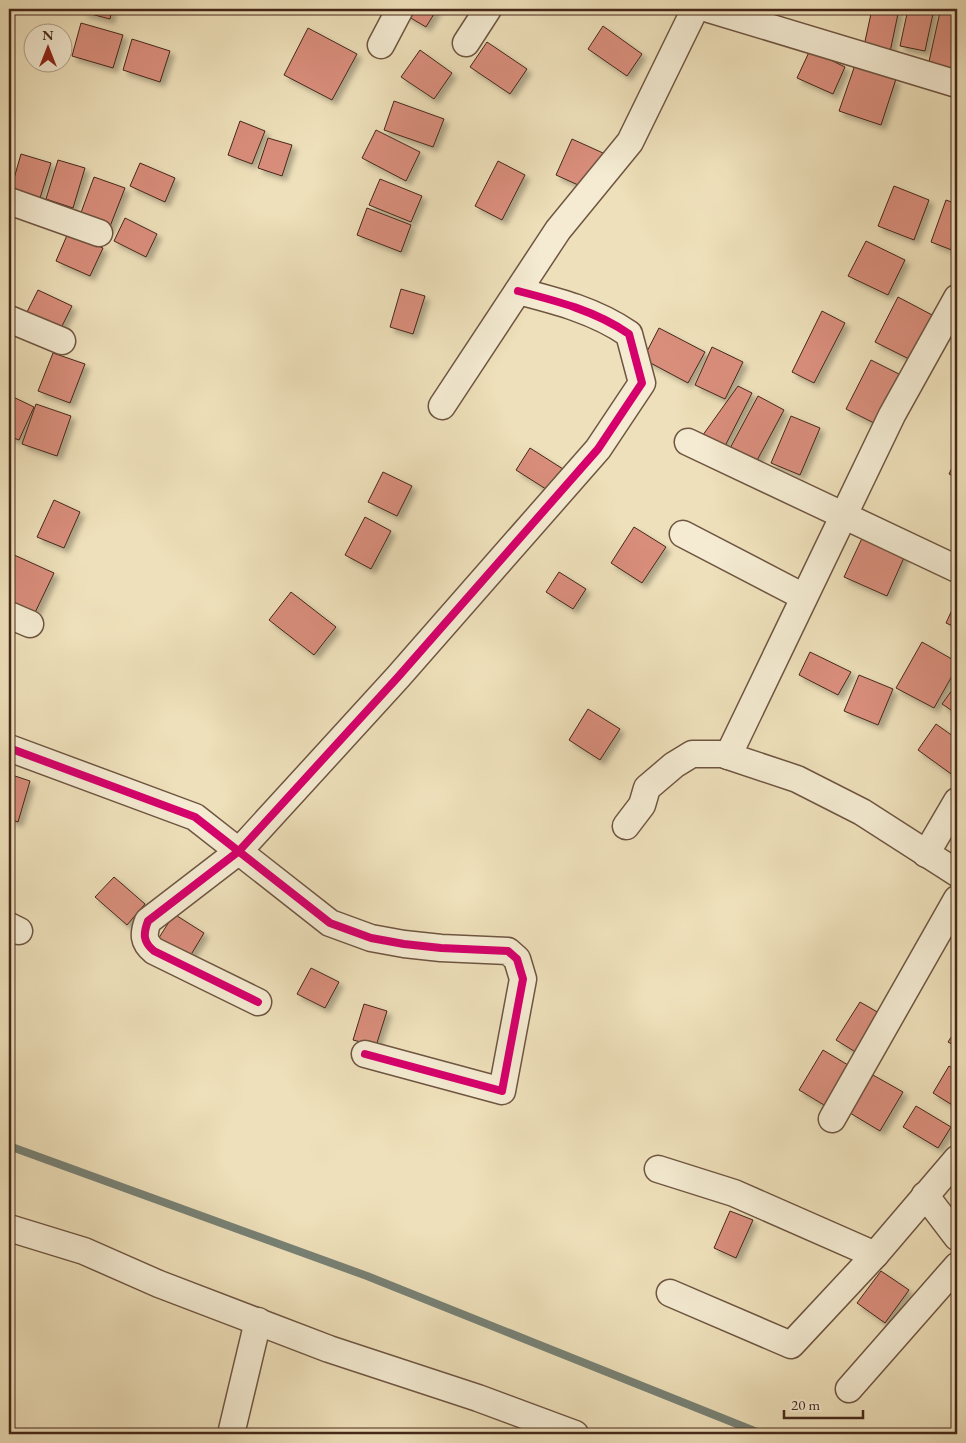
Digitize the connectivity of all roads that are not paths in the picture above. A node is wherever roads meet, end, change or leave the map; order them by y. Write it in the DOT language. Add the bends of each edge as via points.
graph roads {
  1 [pos="400,9"];
  2 [pos="488,9"];
  3 [pos="696,9"];
  4 [pos="709,9"];
  5 [pos="466,43"];
  6 [pos="381,45"];
  7 [pos="957,84"];
  8 [pos="9,201"];
  9 [pos="99,233"];
  10 [pos="518,291"];
  11 [pos="957,298"];
  12 [pos="9,318"];
  13 [pos="62,341"];
  14 [pos="442,406"];
  15 [pos="688,442"];
  16 [pos="843,516"];
  17 [pos="683,534"];
  18 [pos="957,569"];
  19 [pos="804,597"];
  20 [pos="9,748"];
  21 [pos="728,756"];
  22 [pos="957,801"];
  23 [pos="626,826"];
  24 [pos="239,851"];
  25 [pos="926,854"];
  26 [pos="957,873"];
  27 [pos="957,899"];
  28 [pos="258,1002"];
  29 [pos="365,1054"];
  30 [pos="832,1119"];
  31 [pos="957,1159"];
  32 [pos="658,1169"];
  33 [pos="925,1195"];
  34 [pos="9,1228"];
  35 [pos="957,1237"];
  36 [pos="874,1255"];
  37 [pos="957,1266"];
  38 [pos="670,1293"];
  39 [pos="258,1321"];
  40 [pos="849,1390"];
  41 [pos="231,1434"];
  42 [pos="575,1434"];
  1 -- 6 [label="street"];
  2 -- 5 [label="street"];
  3 -- 10 [label="street" via="630,142 558,230"];
  4 -- 7 [label="street"];
  8 -- 9 [label="street"];
  10 -- 14 [label="street"];
  10 -- 24 [label="street" via="558,301 611,322 629,334 642,383 598,449 398,677"];
  11 -- 16 [label="street" via="892,415"];
  12 -- 13 [label="street"];
  15 -- 16 [label="street"];
  16 -- 18 [label="street"];
  16 -- 19 [label="street"];
  17 -- 19 [label="street"];
  19 -- 21 [label="street"];
  20 -- 24 [label="street" via="195,816"];
  21 -- 23 [label="street" via="692,754 674,765 647,788 642,805"];
  21 -- 25 [label="street" via="797,779 862,812"];
  22 -- 25 [label="street"];
  24 -- 28 [label="street" via="148,921 144,932 146,944 154,951"];
  24 -- 29 [label="street" via="330,922 371,938 441,948 508,950 517,959 524,979 502,1091"];
  25 -- 26 [label="street"];
  27 -- 30 [label="street"];
  31 -- 33 [label="street"];
  32 -- 36 [label="street" via="734,1193"];
  33 -- 35 [label="street"];
  33 -- 36 [label="street"];
  34 -- 39 [label="street" via="84,1252"];
  36 -- 38 [label="street" via="791,1345"];
  37 -- 40 [label="street"];
  39 -- 41 [label="street"];
  39 -- 42 [label="street" via="329,1349"];
}
